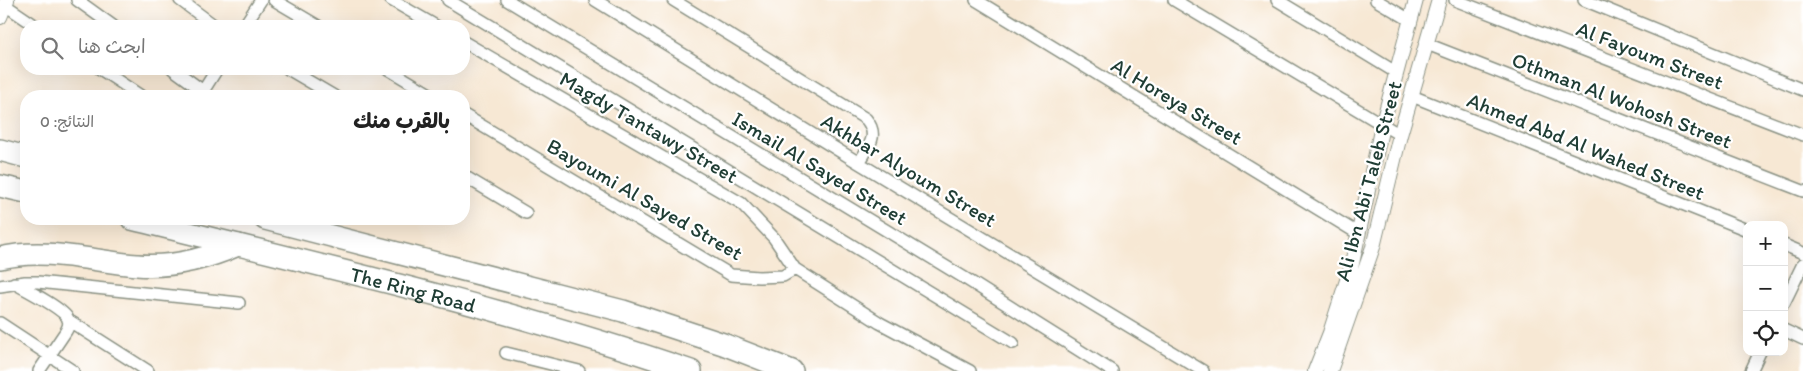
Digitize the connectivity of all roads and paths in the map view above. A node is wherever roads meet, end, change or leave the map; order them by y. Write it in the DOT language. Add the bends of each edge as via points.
graph roads {
  1 [pos="77,0"];
  2 [pos="180,0"];
  3 [pos="261,0"];
  4 [pos="274,0"];
  5 [pos="391,0"];
  6 [pos="448,0"];
  7 [pos="507,0"];
  8 [pos="596,0"];
  9 [pos="673,0"];
  10 [pos="976,0"];
  11 [pos="1174,0"];
  12 [pos="1277,0"];
  13 [pos="1376,0"];
  14 [pos="1416,0"];
  15 [pos="1439,0"];
  16 [pos="1455,0"];
  17 [pos="1584,0"];
  18 [pos="4,7"];
  19 [pos="26,20"];
  20 [pos="105,20"];
  21 [pos="207,20"];
  22 [pos="248,20"];
  23 [pos="308,20"];
  24 [pos="426,20"];
  25 [pos="1410,20"];
  26 [pos="1427,44"];
  27 [pos="470,45"];
  28 [pos="1396,73"];
  29 [pos="109,75"];
  30 [pos="180,75"];
  31 [pos="213,75"];
  32 [pos="298,75"];
  33 [pos="398,75"];
  34 [pos="132,90"];
  35 [pos="198,90"];
  36 [pos="203,90"];
  37 [pos="324,90"];
  38 [pos="423,90"];
  39 [pos="1803,90"];
  40 [pos="1412,96"];
  41 [pos="470,119"];
  42 [pos="1382,126"];
  43 [pos="1400,135"];
  44 [pos="1803,135"];
  45 [pos="0,150"];
  46 [pos="20,155"];
  47 [pos="858,162"];
  48 [pos="470,180"];
  49 [pos="0,186"];
  50 [pos="20,191"];
  51 [pos="1803,192"];
  52 [pos="526,214"];
  53 [pos="156,225"];
  54 [pos="288,225"];
  55 [pos="1743,228"];
  56 [pos="1359,234"];
  57 [pos="238,245"];
  58 [pos="1788,247"];
  59 [pos="1803,253"];
  60 [pos="0,258"];
  61 [pos="1803,264"];
  62 [pos="794,269"];
  63 [pos="14,283"];
  64 [pos="1798,285"];
  65 [pos="0,286"];
  66 [pos="1788,298"];
  67 [pos="238,303"];
  68 [pos="68,320"];
  69 [pos="0,323"];
  70 [pos="1788,332"];
  71 [pos="1803,339"];
  72 [pos="1013,343"];
  73 [pos="506,353"];
  74 [pos="50,356"];
  75 [pos="1758,356"];
  76 [pos="39,371"];
  77 [pos="73,371"];
  78 [pos="148,371"];
  79 [pos="579,371"];
  80 [pos="691,371"];
  81 [pos="792,371"];
  82 [pos="970,371"];
  83 [pos="1112,371"];
  84 [pos="1203,371"];
  85 [pos="1315,371"];
  86 [pos="1330,371"];
  87 [pos="1751,371"];
  1 -- 20 [label="street"];
  2 -- 21 [label="street"];
  3 -- 22 [label="street"];
  4 -- 23 [label="street"];
  5 -- 24 [label="street"];
  6 -- 72 [label="street"];
  7 -- 83 [label="street, Ismail Al Sayed Street"];
  8 -- 47 [label="street, Akhbar Alyoum Street"];
  9 -- 47 [label="street" via="866,119 874,136"];
  10 -- 56 [label="street, Al Horeya Street"];
  11 -- 42 [label="street"];
  12 -- 28 [label="street"];
  13 -- 25 [label="street"];
  14 -- 25 [label="street, Ali Ibn Abi Taleb Street"];
  15 -- 26 [label="street, Ali Ibn Abi Taleb Street"];
  16 -- 44 [label="street, Al Fayoum Street"];
  17 -- 39 [label="street"];
  18 -- 19 [label="street"];
  25 -- 28 [label="street, Ali Ibn Abi Taleb Street"];
  26 -- 40 [label="street, Ali Ibn Abi Taleb Street"];
  26 -- 51 [label="street, Othman Al Wohosh Street"];
  27 -- 62 [label="street, Magdy Tantawy Street" via="741,202 774,238"];
  28 -- 42 [label="street, Ali Ibn Abi Taleb Street"];
  29 -- 34 [label="street"];
  30 -- 35 [label="street"];
  31 -- 36 [label="street"];
  32 -- 37 [label="street"];
  33 -- 38 [label="street"];
  40 -- 43 [label="street, Ali Ibn Abi Taleb Street"];
  40 -- 55 [label="street, Ahmed Abd Al Wahed Street"];
  41 -- 62 [label="street, Bayoumi Al Sayed Street" via="731,275 783,276"];
  42 -- 43 [label="street"];
  42 -- 56 [label="street, Ali Ibn Abi Taleb Street"];
  43 -- 86 [label="street, Ali Ibn Abi Taleb Street" via="1373,247"];
  45 -- 46 [label="highway"];
  47 -- 84 [label="street, Akhbar Alyoum Street"];
  48 -- 52 [label="street"];
  49 -- 50 [label="highway"];
  53 -- 57 [label="highway, The Ring Road"];
  54 -- 81 [label="highway, The Ring Road" via="623,311"];
  56 -- 85 [label="street, Ali Ibn Abi Taleb Street" via="1341,301"];
  57 -- 60 [label="highway" via="188,262 155,265 35,254"];
  57 -- 80 [label="highway, The Ring Road" via="458,300 612,344"];
  58 -- 59 [label="street"];
  61 -- 64 [label="street"];
  62 -- 82 [label="street" via="880,323"];
  63 -- 65 [label="street"];
  63 -- 67 [label="street" via="38,282"];
  63 -- 68 [label="street" via="63,312"];
  64 -- 66 [label="street"];
  68 -- 74 [label="street" via="68,328"];
  68 -- 78 [label="street"];
  69 -- 74 [label="street"];
  70 -- 71 [label="street"];
  73 -- 79 [label="street"];
  74 -- 76 [label="street"];
  74 -- 77 [label="street"];
  75 -- 87 [label="street"];
}
